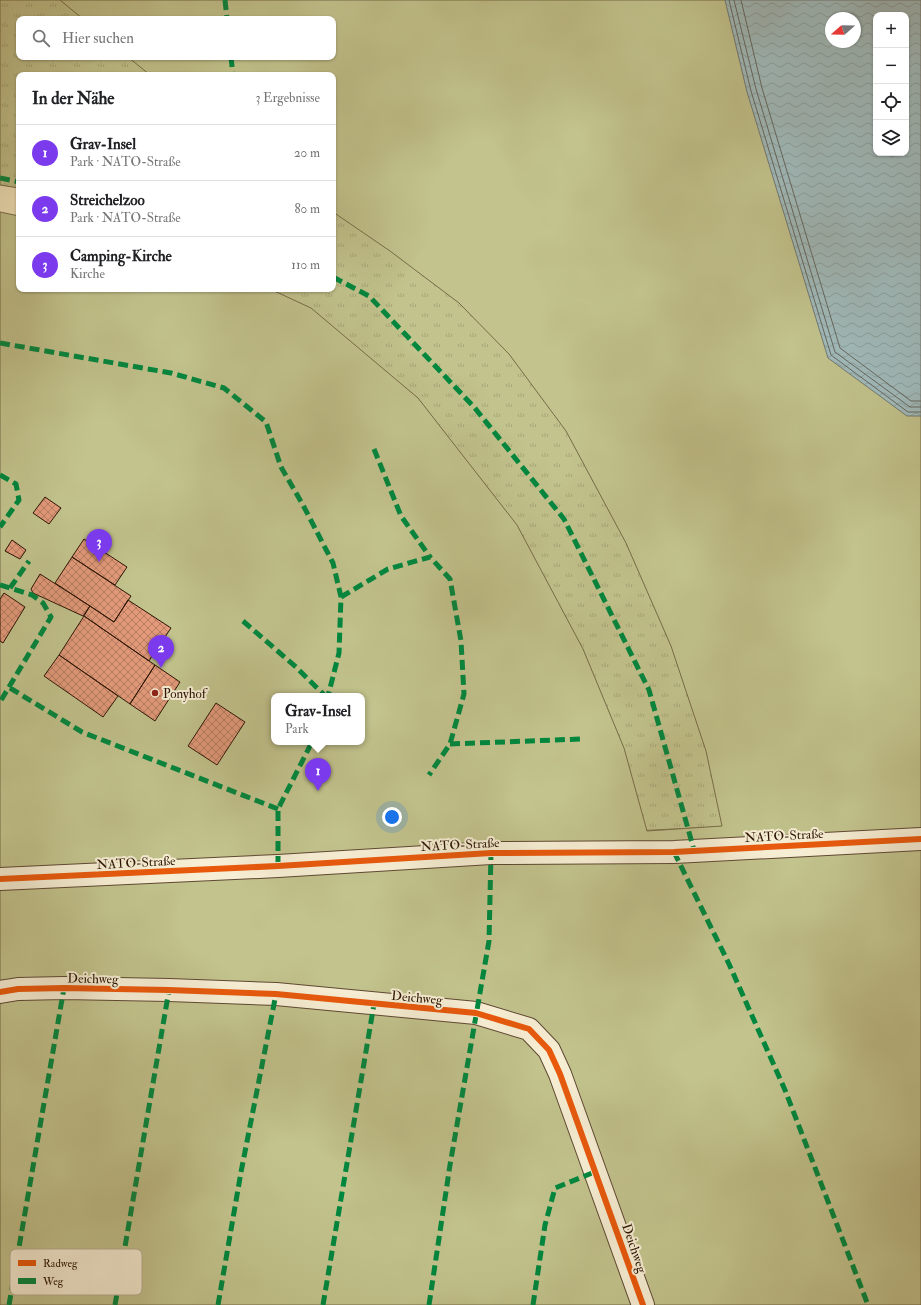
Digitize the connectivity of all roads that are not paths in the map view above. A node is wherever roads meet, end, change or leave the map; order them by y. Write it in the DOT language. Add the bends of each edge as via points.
graph roads {
  1 [pos="921,839"];
  2 [pos="0,879"];
  3 [pos="0,992"];
  4 [pos="643,1305"];
  1 -- 2 [label="street, NATO-Straße" via="674,852 491,853"];
  3 -- 4 [label="street, Deichweg" via="64,988 276,994 476,1013 529,1029 549,1050 560,1074"];
}
